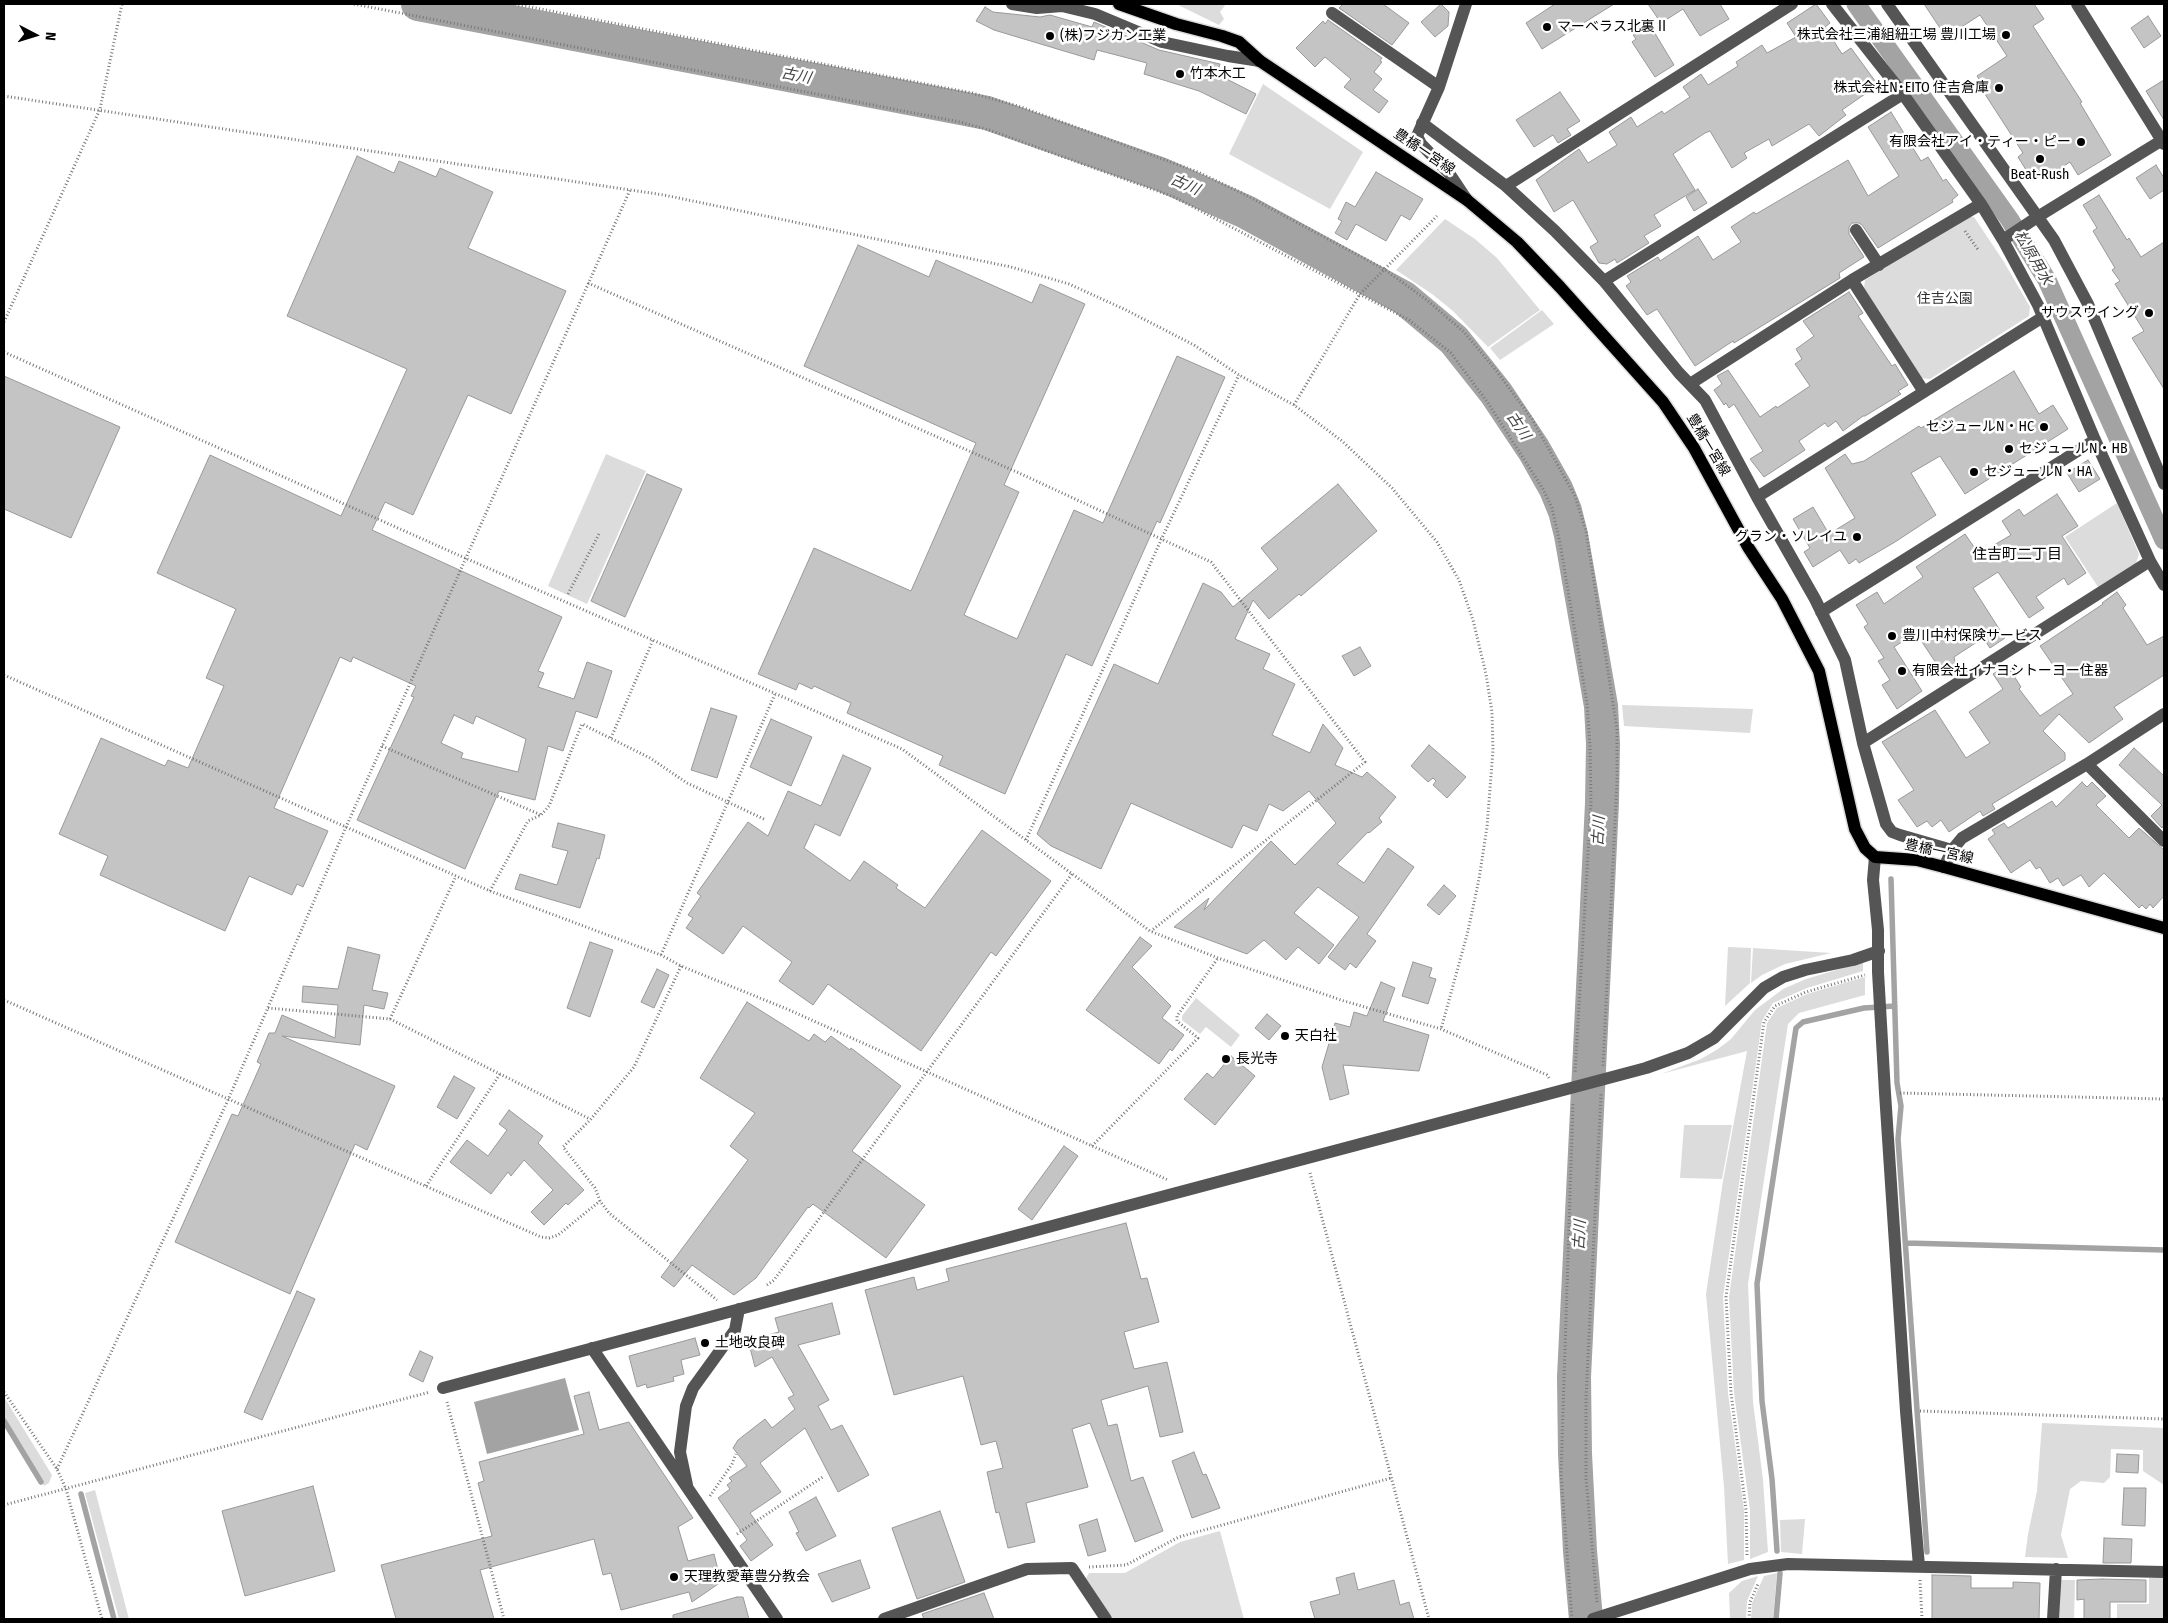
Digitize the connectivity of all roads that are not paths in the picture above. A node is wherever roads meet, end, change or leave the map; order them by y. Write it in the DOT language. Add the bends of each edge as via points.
graph roads {
  1 [pos="1012,4"];
  2 [pos="1119,4"];
  3 [pos="1466,4"];
  4 [pos="1792,4"];
  5 [pos="1832,4"];
  6 [pos="1887,4"];
  7 [pos="2077,4"];
  8 [pos="1332,13"];
  9 [pos="1260,61"];
  10 [pos="1439,87"];
  11 [pos="1903,94"];
  12 [pos="1422,123"];
  13 [pos="2164,141"];
  14 [pos="1506,186"];
  15 [pos="1467,200"];
  16 [pos="1981,204"];
  17 [pos="2036,218"];
  18 [pos="1856,230"];
  19 [pos="2006,238"];
  20 [pos="1878,265"];
  21 [pos="1852,280"];
  22 [pos="1604,281"];
  23 [pos="2043,317"];
  24 [pos="1690,384"];
  25 [pos="1924,392"];
  26 [pos="2095,440"];
  27 [pos="2164,484"];
  28 [pos="1757,497"];
  29 [pos="2150,561"];
  30 [pos="2164,585"];
  31 [pos="1821,612"];
  32 [pos="2164,714"];
  33 [pos="1863,743"];
  34 [pos="2087,764"];
  35 [pos="2164,841"];
  36 [pos="1952,850"];
  37 [pos="1875,857"];
  38 [pos="1944,867"];
  39 [pos="2164,928"];
  40 [pos="1879,951"];
  41 [pos="739,1309"];
  42 [pos="592,1348"];
  43 [pos="443,1388"];
  44 [pos="688,1492"];
  45 [pos="1920,1566"];
  46 [pos="2056,1569"];
  47 [pos="2164,1572"];
  48 [pos="1595,1618"];
  49 [pos="776,1619"];
  50 [pos="884,1619"];
  51 [pos="1106,1619"];
  52 [pos="2053,1619"];
  1 -- 9 [label="street" via="1037,8 1062,6 1095,14 1162,42"];
  2 -- 9 [label="main road, 豊橋一宮線" via="1232,39"];
  3 -- 10 [label="street"];
  4 -- 14 [label="street"];
  5 -- 11 [label="street"];
  6 -- 17 [label="street"];
  7 -- 13 [label="street"];
  8 -- 10 [label="street"];
  9 -- 15 [label="main road, 豊橋一宮線"];
  10 -- 12 [label="street"];
  11 -- 16 [label="street"];
  11 -- 22 [label="street"];
  12 -- 14 [label="street"];
  12 -- 15 [label="street" via="1416,136 1449,173"];
  13 -- 17 [label="street"];
  14 -- 22 [label="street"];
  15 -- 37 [label="main road, 豊橋一宮線" via="1517,242 1560,287 1663,402 1694,448 1748,547 1782,599 1819,671 1855,829 1865,848"];
  16 -- 19 [label="street"];
  16 -- 20 [label="street"];
  17 -- 19 [label="street"];
  17 -- 27 [label="street" via="2054,240 2088,304"];
  18 -- 20 [label="street"];
  19 -- 23 [label="street"];
  20 -- 21 [label="street"];
  21 -- 24 [label="street"];
  21 -- 25 [label="street"];
  22 -- 24 [label="street"];
  23 -- 25 [label="street"];
  23 -- 26 [label="street"];
  24 -- 28 [label="street" via="1705,400"];
  25 -- 28 [label="street"];
  26 -- 29 [label="street"];
  26 -- 31 [label="street"];
  28 -- 31 [label="street"];
  29 -- 30 [label="street"];
  29 -- 33 [label="street"];
  31 -- 33 [label="street" via="1845,660"];
  32 -- 34 [label="street"];
  33 -- 36 [label="street" via="1886,824 1892,832"];
  34 -- 35 [label="street"];
  34 -- 36 [label="street" via="1962,838"];
  36 -- 38 [label="street"];
  37 -- 38 [label="main road, 豊橋一宮線" via="1917,860"];
  37 -- 40 [label="street" via="1873,880"];
  38 -- 39 [label="main road, 豊橋一宮線"];
  40 -- 41 [label="street" via="1783,977 1764,988 1724,1030 1702,1046 1669,1060"];
  40 -- 45 [label="street" via="1905,1401"];
  41 -- 42 [label="street"];
  41 -- 44 [label="street" via="735,1330 693,1388 686,1406 680,1452"];
  42 -- 43 [label="street"];
  42 -- 44 [label="street"];
  44 -- 49 [label="street"];
  45 -- 46 [label="street"];
  45 -- 48 [label="street" via="1748,1564"];
  46 -- 47 [label="street"];
  46 -- 52 [label="street"];
  50 -- 51 [label="street" via="1027,1569 1072,1568"];
}
